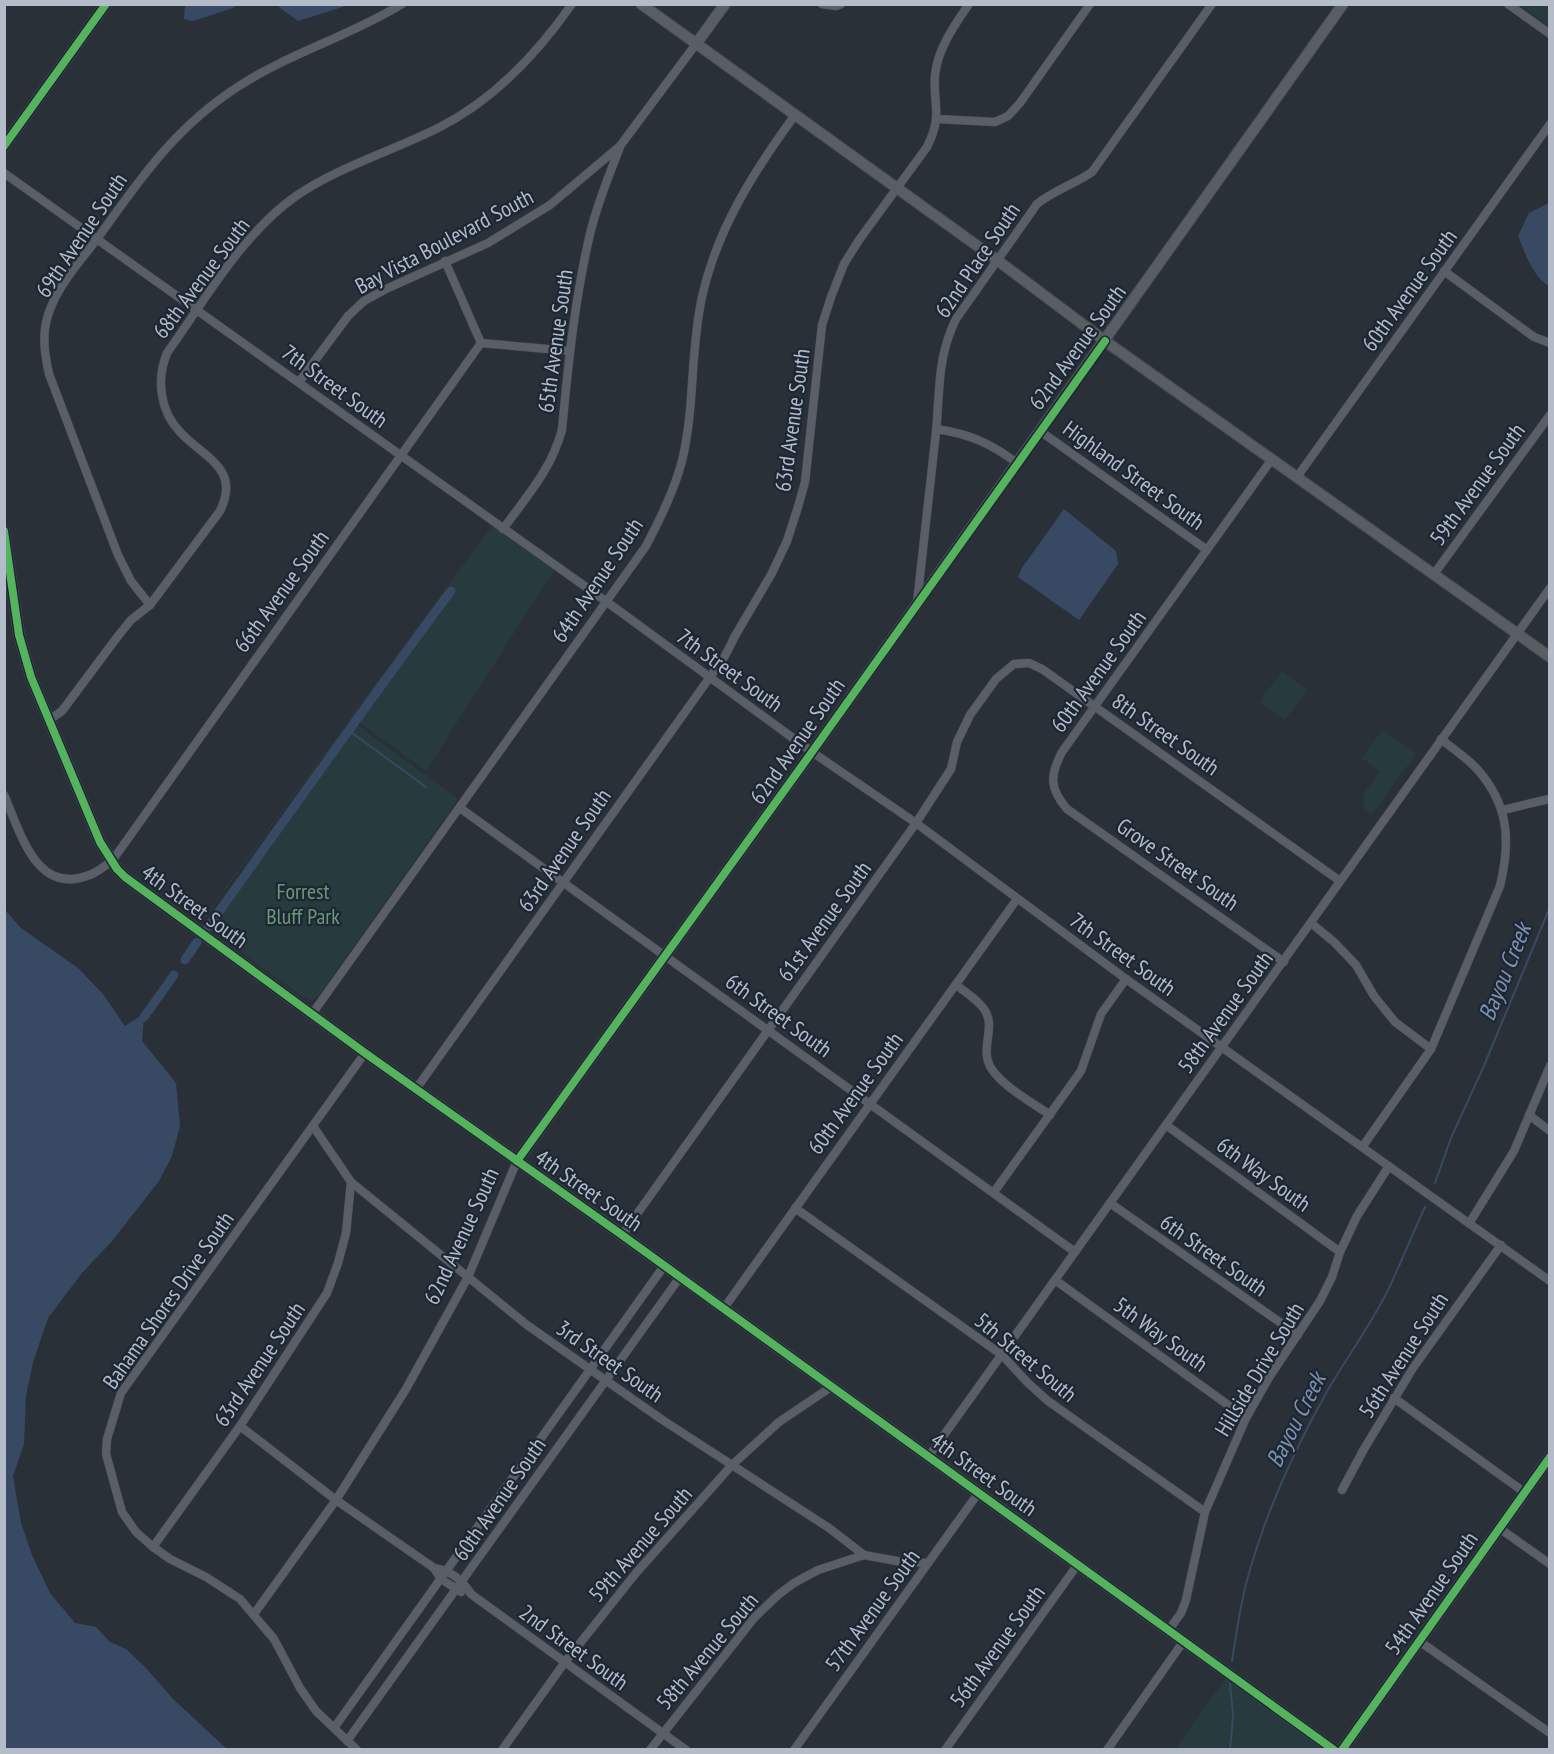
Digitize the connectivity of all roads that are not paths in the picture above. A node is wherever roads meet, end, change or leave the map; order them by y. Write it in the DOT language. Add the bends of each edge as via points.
graph roads {
  1 [pos="106,4"];
  2 [pos="402,4"];
  3 [pos="572,4"];
  4 [pos="641,4"];
  5 [pos="725,4"];
  6 [pos="822,4"];
  7 [pos="841,4"];
  8 [pos="969,4"];
  9 [pos="1090,4"];
  10 [pos="1212,4"];
  11 [pos="1343,4"];
  12 [pos="1508,4"];
  13 [pos="1550,34"];
  14 [pos="696,44"];
  15 [pos="795,116"];
  16 [pos="937,119"];
  17 [pos="1550,124"];
  18 [pos="4,146"];
  19 [pos="620,146"];
  20 [pos="4,173"];
  21 [pos="896,188"];
  22 [pos="96,239"];
  23 [pos="446,261"];
  24 [pos="997,261"];
  25 [pos="1444,271"];
  26 [pos="198,310"];
  27 [pos="1105,341"];
  28 [pos="481,343"];
  29 [pos="1550,344"];
  30 [pos="570,351"];
  31 [pos="299,382"];
  32 [pos="1550,415"];
  33 [pos="936,429"];
  34 [pos="1040,430"];
  35 [pos="401,456"];
  36 [pos="1272,459"];
  37 [pos="1017,463"];
  38 [pos="1297,477"];
  39 [pos="503,529"];
  40 [pos="4,531"];
  41 [pos="1207,550"];
  42 [pos="1434,574"];
  43 [pos="1550,588"];
  44 [pos="607,602"];
  45 [pos="916,604"];
  46 [pos="150,605"];
  47 [pos="1517,633"];
  48 [pos="1550,657"];
  49 [pos="709,677"];
  50 [pos="1095,706"];
  51 [pos="975,708"];
  52 [pos="49,720"];
  53 [pos="1441,739"];
  54 [pos="812,752"];
  55 [pos="1056,792"];
  56 [pos="4,795"];
  57 [pos="1549,799"];
  58 [pos="459,808"];
  59 [pos="1503,810"];
  60 [pos="916,823"];
  61 [pos="112,861"];
  62 [pos="1340,881"];
  63 [pos="563,882"];
  64 [pos="1017,899"];
  65 [pos="1311,923"];
  66 [pos="666,956"];
  67 [pos="1284,962"];
  68 [pos="1126,979"];
  69 [pos="956,985"];
  70 [pos="312,1014"];
  71 [pos="768,1030"];
  72 [pos="1223,1047"];
  73 [pos="1431,1049"];
  74 [pos="365,1053"];
  75 [pos="1550,1066"];
  76 [pos="416,1089"];
  77 [pos="870,1103"];
  78 [pos="1050,1115"];
  79 [pos="1529,1115"];
  80 [pos="1166,1125"];
  81 [pos="313,1126"];
  82 [pos="1550,1131"];
  83 [pos="1363,1146"];
  84 [pos="517,1161"];
  85 [pos="1389,1166"];
  86 [pos="351,1182"];
  87 [pos="994,1192"];
  88 [pos="1110,1203"];
  89 [pos="795,1208"];
  90 [pos="1470,1222"];
  91 [pos="622,1234"];
  92 [pos="1501,1245"];
  93 [pos="1075,1252"];
  94 [pos="1340,1252"];
  95 [pos="664,1266"];
  96 [pos="468,1277"];
  97 [pos="680,1277"];
  98 [pos="1055,1280"];
  99 [pos="1550,1281"];
  100 [pos="724,1308"];
  101 [pos="1298,1335"];
  102 [pos="1002,1355"];
  103 [pos="591,1370"];
  104 [pos="605,1380"];
  105 [pos="831,1387"];
  106 [pos="1394,1398"];
  107 [pos="1246,1418"];
  108 [pos="240,1426"];
  109 [pos="929,1456"];
  110 [pos="1550,1457"];
  111 [pos="731,1466"];
  112 [pos="1342,1490"];
  113 [pos="979,1492"];
  114 [pos="1524,1492"];
  115 [pos="336,1500"];
  116 [pos="1205,1512"];
  117 [pos="1499,1528"];
  118 [pos="153,1546"];
  119 [pos="864,1555"];
  120 [pos="927,1563"];
  121 [pos="1078,1564"];
  122 [pos="1550,1564"];
  123 [pos="434,1568"];
  124 [pos="446,1570"];
  125 [pos="441,1579"];
  126 [pos="463,1582"];
  127 [pos="457,1591"];
  128 [pos="471,1594"];
  129 [pos="254,1614"];
  130 [pos="1168,1630"];
  131 [pos="1419,1641"];
  132 [pos="1183,1642"];
  133 [pos="565,1662"];
  134 [pos="334,1728"];
  135 [pos="662,1732"];
  136 [pos="1550,1733"];
  137 [pos="347,1741"];
  138 [pos="357,1749"];
  139 [pos="502,1749"];
  140 [pos="650,1749"];
  141 [pos="686,1749"];
  142 [pos="794,1749"];
  143 [pos="945,1749"];
  144 [pos="1107,1749"];
  145 [pos="1334,1749"];
  146 [pos="1342,1749"];
  1 -- 18 [label="street"];
  2 -- 22 [label="street, 69th Avenue South" via="374,22 266,70 213,105 162,151"];
  3 -- 26 [label="street, 68th Avenue South" via="511,77 465,111 325,180 274,214 251,235"];
  4 -- 14 [label="street"];
  5 -- 14 [label="street"];
  6 -- 7 [label="street"];
  8 -- 16 [label="street, 63rd Avenue South" via="943,46 935,74"];
  9 -- 16 [label="street" via="1008,116 995,122"];
  10 -- 24 [label="street, 62nd Place South" via="1092,172 1037,204"];
  11 -- 27 [label="street, 62nd Avenue South"];
  12 -- 13 [label="street"];
  14 -- 15 [label="street"];
  14 -- 19 [label="street"];
  15 -- 21 [label="street"];
  15 -- 44 [label="street, 64th Avenue South" via="741,196 711,264 701,299 682,461 646,546"];
  16 -- 21 [label="street, 63rd Avenue South" via="927,147"];
  17 -- 25 [label="street, 60th Avenue South"];
  19 -- 23 [label="street, Bay Vista Boulevard South" via="550,205 488,243"];
  19 -- 30 [label="street, 65th Avenue South" via="590,232"];
  20 -- 22 [label="street, 7th Street South"];
  21 -- 24 [label="street"];
  21 -- 49 [label="street, 63rd Avenue South" via="844,264 822,325 805,482 787,541 725,656"];
  22 -- 26 [label="street, 7th Street South"];
  22 -- 46 [label="street, 69th Avenue South" via="51,307 44,352 48,374 118,555 131,581"];
  23 -- 28 [label="street"];
  23 -- 31 [label="street, Bay Vista Boulevard South" via="364,301 348,316"];
  24 -- 27 [label="street"];
  24 -- 33 [label="street, 62nd Place South" via="949,333 940,364"];
  25 -- 29 [label="street" via="1534,337"];
  25 -- 38 [label="street, 60th Avenue South"];
  26 -- 31 [label="street, 7th Street South"];
  26 -- 46 [label="street, 68th Avenue South" via="167,353 161,367 161,391 171,421 221,470 225,501"];
  27 -- 34 [label="street, 62nd Avenue South"];
  27 -- 36 [label="street"];
  28 -- 30 [label="street"];
  28 -- 35 [label="street, 66th Avenue South"];
  30 -- 39 [label="street, 65th Avenue South" via="557,449 548,468"];
  31 -- 35 [label="street, 7th Street South"];
  32 -- 42 [label="street, 59th Avenue South"];
  33 -- 37 [label="street" via="981,440"];
  33 -- 45 [label="street, 62nd Place South"];
  34 -- 37 [label="street, 62nd Avenue South"];
  34 -- 41 [label="street, Highland Street South"];
  35 -- 39 [label="street, 7th Street South"];
  35 -- 61 [label="street, 66th Avenue South"];
  36 -- 38 [label="street"];
  36 -- 41 [label="street, 60th Avenue South"];
  37 -- 45 [label="street, 62nd Avenue South"];
  38 -- 42 [label="street"];
  39 -- 44 [label="street, 7th Street South"];
  40 -- 52 [label="street, 4th Street South" via="19,635"];
  41 -- 50 [label="street, 60th Avenue South"];
  42 -- 47 [label="street"];
  43 -- 47 [label="street, 58th Avenue South"];
  44 -- 49 [label="street, 7th Street South"];
  44 -- 58 [label="street, 64th Avenue South"];
  45 -- 54 [label="street, 62nd Avenue South"];
  46 -- 52 [label="street, 68th Avenue South" via="131,620 62,711"];
  47 -- 48 [label="street"];
  47 -- 53 [label="street, 58th Avenue South"];
  49 -- 54 [label="street, 7th Street South"];
  49 -- 63 [label="street, 63rd Avenue South"];
  50 -- 51 [label="street, 8th Street South" via="1029,663 1014,664 1005,670"];
  50 -- 55 [label="street, 60th Avenue South" via="1055,765 1052,779"];
  50 -- 62 [label="street, 8th Street South"];
  51 -- 60 [label="street, 61st Avenue South" via="957,742 951,769"];
  52 -- 61 [label="street, 4th Street South" via="100,842"];
  53 -- 59 [label="street" via="1476,767"];
  53 -- 62 [label="street, 58th Avenue South"];
  54 -- 60 [label="street, 7th Street South"];
  54 -- 66 [label="street, 62nd Avenue South"];
  55 -- 67 [label="street, Grove Street South" via="1067,808"];
  56 -- 61 [label="street" via="27,847 40,868 50,875 78,878"];
  57 -- 59 [label="street"];
  58 -- 63 [label="street, 6th Street South"];
  58 -- 70 [label="street, 64th Avenue South"];
  59 -- 73 [label="street" via="1506,861 1500,886"];
  60 -- 64 [label="street, 7th Street South"];
  60 -- 71 [label="street, 61st Avenue South"];
  61 -- 70 [label="street, 4th Street South" via="133,883"];
  62 -- 65 [label="street, 58th Avenue South"];
  63 -- 66 [label="street, 6th Street South"];
  63 -- 76 [label="street, 63rd Avenue South"];
  64 -- 68 [label="street, 7th Street South"];
  64 -- 69 [label="street, 60th Avenue South"];
  65 -- 67 [label="street, 58th Avenue South"];
  65 -- 73 [label="street" via="1356,965 1395,1022"];
  66 -- 71 [label="street, 6th Street South"];
  66 -- 84 [label="street, 62nd Avenue South"];
  67 -- 72 [label="street, 58th Avenue South"];
  68 -- 72 [label="street, 7th Street South"];
  68 -- 78 [label="street" via="1101,1014 1081,1071"];
  69 -- 77 [label="street, 60th Avenue South"];
  69 -- 78 [label="street" via="986,1011 990,1026 987,1058 991,1069 1000,1080"];
  70 -- 74 [label="street, 4th Street South"];
  71 -- 77 [label="street, 6th Street South"];
  71 -- 91 [label="street, 61st Avenue South"];
  72 -- 80 [label="street, 58th Avenue South"];
  72 -- 83 [label="street, 7th Street South"];
  73 -- 83 [label="street"];
  74 -- 76 [label="street, 4th Street South"];
  74 -- 81 [label="street, Bahama Shores Drive South"];
  75 -- 79 [label="street"];
  76 -- 84 [label="street, 4th Street South"];
  77 -- 87 [label="street, 6th Street South"];
  77 -- 89 [label="street, 60th Avenue South"];
  78 -- 87 [label="street"];
  79 -- 82 [label="street"];
  79 -- 90 [label="street" via="1514,1151"];
  80 -- 88 [label="street, 58th Avenue South"];
  80 -- 94 [label="street, 6th Way South"];
  81 -- 86 [label="street, 3rd Street South"];
  81 -- 118 [label="street, Bahama Shores Drive South" via="121,1394 106,1455 122,1512 136,1532"];
  83 -- 85 [label="street, 7th Street South"];
  84 -- 91 [label="street, 4th Street South"];
  84 -- 96 [label="street, 62nd Avenue South"];
  85 -- 90 [label="street, 7th Street South"];
  85 -- 94 [label="street, Hillside Drive South" via="1357,1216"];
  86 -- 96 [label="street, 3rd Street South"];
  86 -- 108 [label="street, 63rd Avenue South" via="346,1233 327,1293"];
  87 -- 93 [label="street, 6th Street South"];
  88 -- 93 [label="street, 58th Avenue South"];
  88 -- 101 [label="street, 6th Street South"];
  89 -- 100 [label="street, 60th Avenue South"];
  89 -- 102 [label="street, 5th Street South"];
  90 -- 92 [label="street, 7th Street South"];
  91 -- 95 [label="street, 4th Street South"];
  92 -- 99 [label="street, 7th Street South"];
  92 -- 106 [label="street, 56th Avenue South"];
  93 -- 98 [label="street, 58th Avenue South"];
  94 -- 101 [label="street, Hillside Drive South" via="1320,1301"];
  95 -- 97 [label="street, 4th Street South"];
  95 -- 103 [label="street, 60th Avenue South"];
  96 -- 103 [label="street, 3rd Street South"];
  96 -- 115 [label="street, 62nd Avenue South" via="406,1389"];
  97 -- 100 [label="street, 4th Street South"];
  97 -- 104 [label="street, 60th Avenue South"];
  98 -- 102 [label="street, 58th Avenue South"];
  98 -- 107 [label="street, 5th Way South"];
  100 -- 105 [label="street, 4th Street South"];
  101 -- 107 [label="street, Hillside Drive South"];
  102 -- 109 [label="street, 58th Avenue South"];
  102 -- 116 [label="street, 5th Street South" via="1048,1401"];
  103 -- 104 [label="street, 3rd Street South"];
  103 -- 124 [label="street, 60th Avenue South"];
  104 -- 111 [label="street, 3rd Street South"];
  104 -- 126 [label="street, 60th Avenue South"];
  105 -- 109 [label="street, 4th Street South"];
  105 -- 111 [label="street, 59th Avenue South" via="779,1422"];
  106 -- 112 [label="street, 56th Avenue South"];
  106 -- 114 [label="street"];
  107 -- 116 [label="street, Hillside Drive South"];
  108 -- 115 [label="street, 2nd Street South"];
  108 -- 118 [label="street, 63rd Avenue South"];
  109 -- 113 [label="street, 4th Street South"];
  110 -- 114 [label="street, 54th Avenue South"];
  111 -- 119 [label="street, 3rd Street South"];
  111 -- 133 [label="street, 59th Avenue South" via="636,1573"];
  113 -- 120 [label="street, 57th Avenue South"];
  113 -- 121 [label="street, 4th Street South"];
  114 -- 117 [label="street, 54th Avenue South"];
  115 -- 123 [label="street, 2nd Street South"];
  115 -- 129 [label="street, 62nd Avenue South"];
  116 -- 130 [label="street, Hillside Drive South" via="1186,1600"];
  117 -- 122 [label="street"];
  117 -- 131 [label="street, 54th Avenue South"];
  118 -- 129 [label="street, Bahama Shores Drive South" via="240,1599"];
  119 -- 120 [label="street, 3rd Street South"];
  119 -- 135 [label="street, 58th Avenue South" via="818,1570 778,1595 754,1618"];
  120 -- 142 [label="street, 57th Avenue South"];
  121 -- 130 [label="street, 4th Street South"];
  121 -- 143 [label="street, 56th Avenue South"];
  123 -- 124 [label="street, 2nd Street South"];
  123 -- 125 [label="street, 2nd Street South"];
  124 -- 125 [label="street, 60th Avenue South"];
  124 -- 126 [label="street, 2nd Street South"];
  125 -- 127 [label="street, 2nd Street South"];
  125 -- 134 [label="street, 60th Avenue South"];
  126 -- 127 [label="street, 60th Avenue South"];
  126 -- 128 [label="street, 2nd Street South"];
  127 -- 128 [label="street, 2nd Street South"];
  127 -- 137 [label="street, 60th Avenue South"];
  128 -- 133 [label="street, 2nd Street South"];
  129 -- 134 [label="street, Bahama Shores Drive South" via="274,1639 316,1711"];
  130 -- 132 [label="street, 4th Street South"];
  131 -- 136 [label="street"];
  131 -- 146 [label="street, 54th Avenue South"];
  132 -- 144 [label="street"];
  132 -- 145 [label="street, 4th Street South"];
  133 -- 135 [label="street, 2nd Street South"];
  133 -- 139 [label="street, 59th Avenue South"];
  134 -- 137 [label="street, Bahama Shores Drive South"];
  135 -- 140 [label="street, 58th Avenue South"];
  135 -- 141 [label="street, 2nd Street South"];
  137 -- 138 [label="street, Bahama Shores Drive South"];
}
